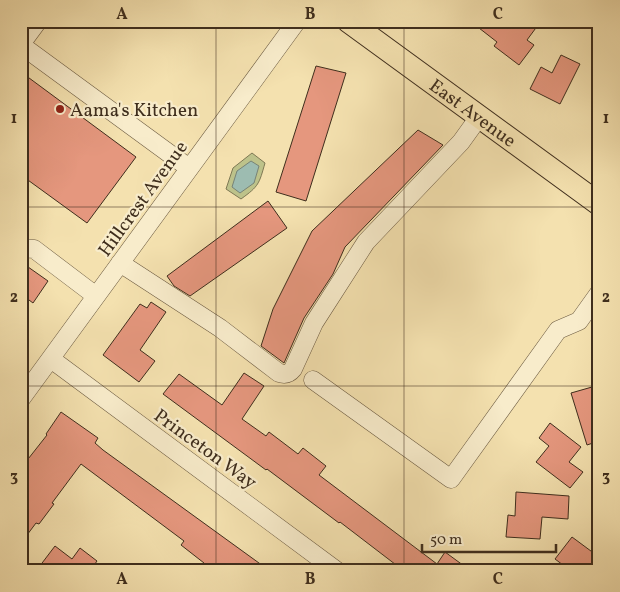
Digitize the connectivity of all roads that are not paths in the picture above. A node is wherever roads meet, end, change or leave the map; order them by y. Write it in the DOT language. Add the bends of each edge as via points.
graph roads {
  1 [pos="38,21"];
  2 [pos="297,21"];
  3 [pos="348,21"];
  4 [pos="21,44"];
  5 [pos="479,117"];
  6 [pos="189,168"];
  7 [pos="597,198"];
  8 [pos="21,248"];
  9 [pos="120,263"];
  10 [pos="599,292"];
  11 [pos="96,296"];
  12 [pos="51,359"];
  13 [pos="313,380"];
  14 [pos="21,399"];
  15 [pos="337,571"];
  1 -- 4 [label="street"];
  2 -- 6 [label="street, Hillcrest Avenue"];
  3 -- 5 [label="main road, East Avenue"];
  4 -- 6 [label="street"];
  5 -- 7 [label="main road, East Avenue"];
  5 -- 9 [label="street" via="461,142 366,242 314,322 290,373 279,373 220,328"];
  6 -- 9 [label="street, Hillcrest Avenue"];
  8 -- 11 [label="street" via="34,249"];
  9 -- 11 [label="street, Hillcrest Avenue"];
  10 -- 13 [label="street" via="579,321 558,330 451,479"];
  11 -- 12 [label="street, Hillcrest Avenue"];
  12 -- 14 [label="street, Hillcrest Avenue"];
  12 -- 15 [label="street, Princeton Way"];
}
